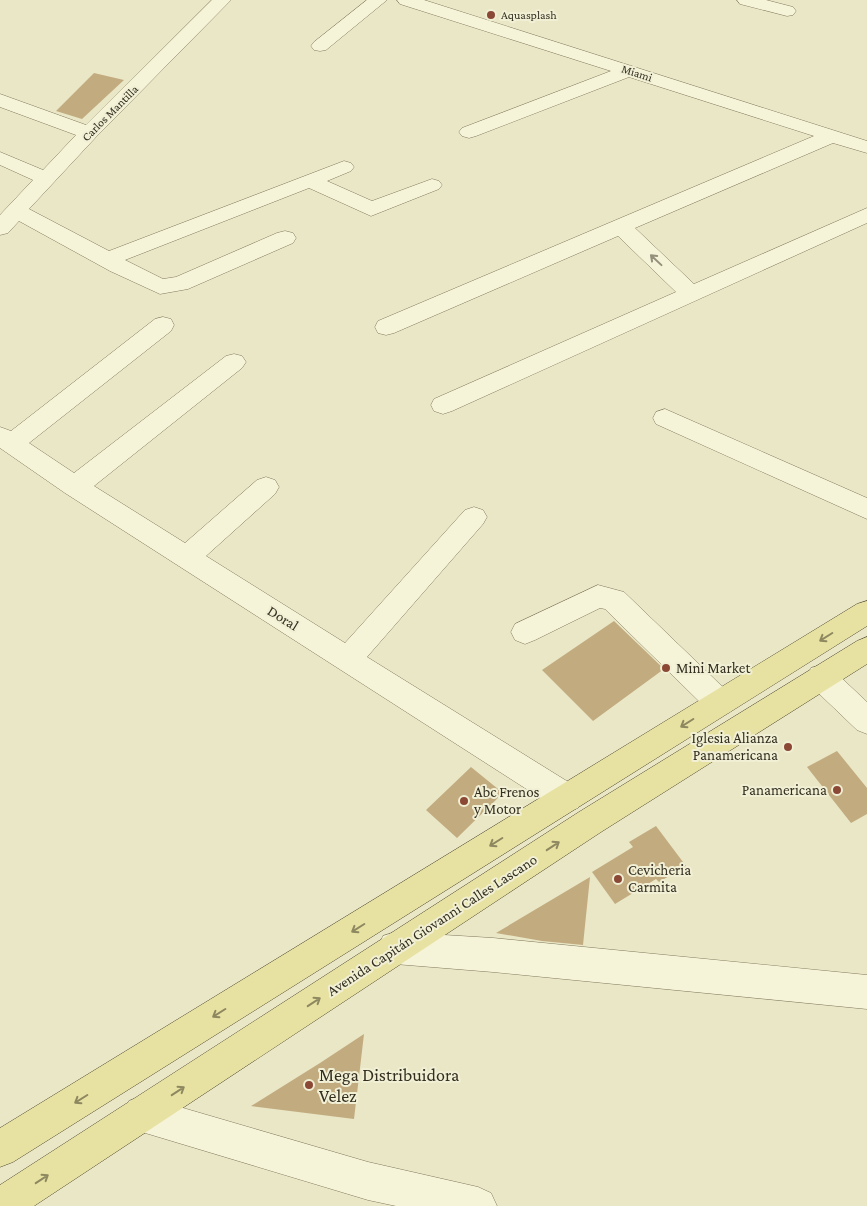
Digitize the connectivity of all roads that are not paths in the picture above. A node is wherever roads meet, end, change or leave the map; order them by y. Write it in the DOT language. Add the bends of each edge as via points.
graph roads {
  1 [pos="222,0"];
  2 [pos="378,0"];
  3 [pos="406,0"];
  4 [pos="746,0"];
  5 [pos="787,11"];
  6 [pos="320,46"];
  7 [pos="628,70"];
  8 [pos="0,100"];
  9 [pos="469,132"];
  10 [pos="89,133"];
  11 [pos="832,136"];
  12 [pos="867,147"];
  13 [pos="0,158"];
  14 [pos="344,168"];
  15 [pos="47,179"];
  16 [pos="310,181"];
  17 [pos="432,185"];
  18 [pos="867,215"];
  19 [pos="5,222"];
  20 [pos="612,230"];
  21 [pos="285,238"];
  22 [pos="108,259"];
  23 [pos="684,297"];
  24 [pos="163,325"];
  25 [pos="386,327"];
  26 [pos="234,362"];
  27 [pos="443,405"];
  28 [pos="665,418"];
  29 [pos="6,440"];
  30 [pos="74,486"];
  31 [pos="266,487"];
  32 [pos="867,509"];
  33 [pos="474,517"];
  34 [pos="187,557"];
  35 [pos="867,612"];
  36 [pos="525,632"];
  37 [pos="867,649"];
  38 [pos="348,659"];
  39 [pos="821,678"];
  40 [pos="720,703"];
  41 [pos="867,721"];
  42 [pos="567,798"];
  43 [pos="395,948"];
  44 [pos="867,992"];
  45 [pos="142,1114"];
  46 [pos="0,1149"];
  47 [pos="1,1206"];
  48 [pos="478,1206"];
  1 -- 10 [label="street, Carlos Mantilla"];
  2 -- 6 [label="street"];
  3 -- 7 [label="street, Miami"];
  4 -- 5 [label="street"];
  7 -- 9 [label="street"];
  7 -- 11 [label="street, Miami"];
  8 -- 10 [label="street"];
  10 -- 15 [label="street, Carlos Mantilla"];
  11 -- 12 [label="street, Miami"];
  11 -- 20 [label="street"];
  13 -- 15 [label="street"];
  14 -- 16 [label="street"];
  15 -- 19 [label="street, Carlos Mantilla"];
  16 -- 17 [label="street" via="371,209"];
  16 -- 22 [label="street"];
  18 -- 23 [label="street"];
  19 -- 22 [label="street"];
  20 -- 23 [label="street"];
  20 -- 25 [label="street"];
  21 -- 22 [label="street" via="167,288"];
  23 -- 27 [label="street"];
  24 -- 29 [label="street"];
  26 -- 30 [label="street"];
  28 -- 32 [label="street"];
  29 -- 30 [label="street, Doral"];
  30 -- 34 [label="street, Doral"];
  31 -- 34 [label="street"];
  33 -- 38 [label="street"];
  34 -- 38 [label="street, Doral"];
  35 -- 40 [label="main road, one-way"];
  36 -- 40 [label="street" via="598,596 606,597 614,600"];
  37 -- 39 [label="main road, Avenida Capitán Giovanni Calles Lascano"];
  38 -- 42 [label="street, Doral"];
  39 -- 41 [label="street"];
  43 -- 39 [label="main road, Avenida Capitán Giovanni Calles Lascano, one-way"];
  40 -- 42 [label="main road, one-way"];
  42 -- 46 [label="main road, one-way"];
  43 -- 44 [label="street"];
  45 -- 43 [label="main road, Avenida Capitán Giovanni Calles Lascano, one-way"];
  47 -- 45 [label="main road, Avenida Capitán Giovanni Calles Lascano, one-way"];
  45 -- 48 [label="street" via="368,1181"];
}
